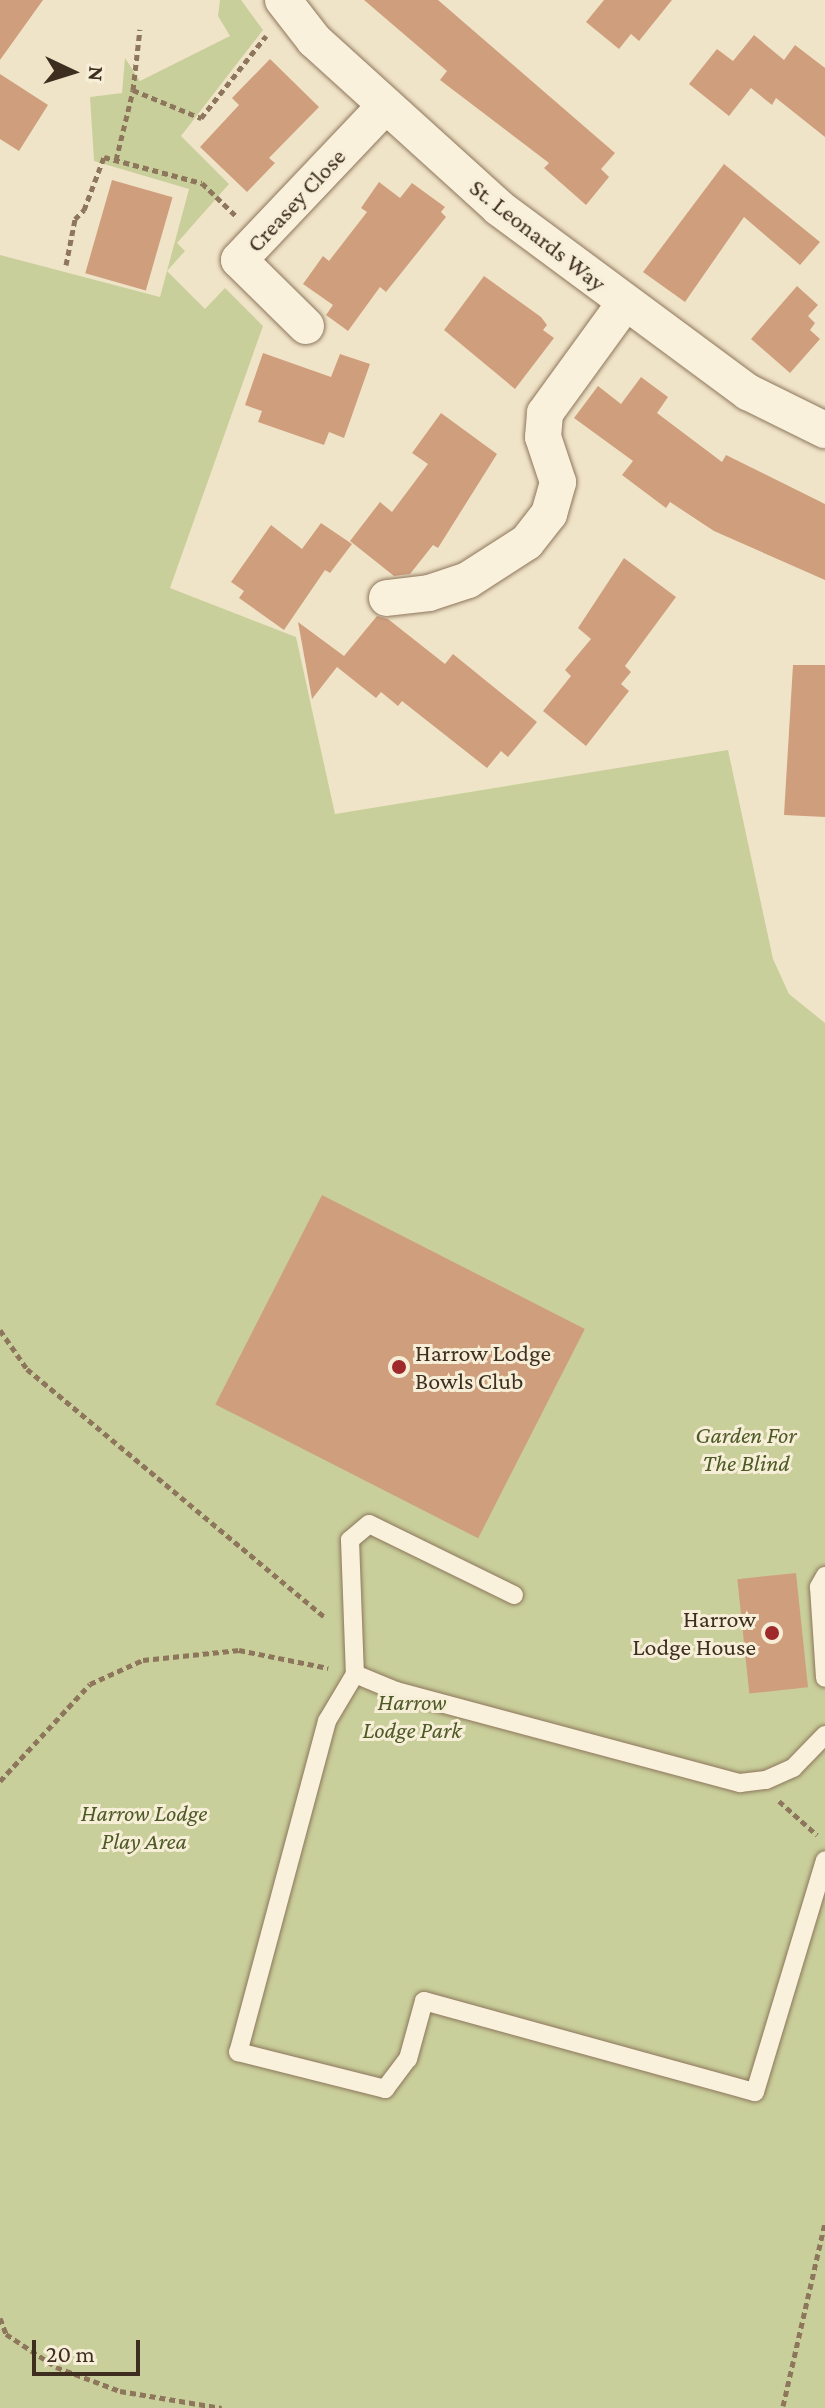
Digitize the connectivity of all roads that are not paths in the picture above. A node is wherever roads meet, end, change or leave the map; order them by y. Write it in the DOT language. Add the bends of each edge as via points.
graph roads {
  1 [pos="286,3"];
  2 [pos="385,106"];
  3 [pos="625,303"];
  4 [pos="306,326"];
  5 [pos="825,430"];
  6 [pos="387,598"];
  7 [pos="825,1576"];
  8 [pos="514,1595"];
  9 [pos="355,1674"];
  10 [pos="825,1678"];
  11 [pos="825,1735"];
  12 [pos="825,1860"];
  1 -- 2 [label="street, St. Leonards Way" via="314,40"];
  2 -- 3 [label="street, St. Leonards Way" via="499,208"];
  2 -- 4 [label="street, Creasey Close" via="239,260"];
  3 -- 5 [label="street, St. Leonards Way" via="748,392"];
  3 -- 6 [label="street" via="545,413 543,437 558,482 549,514 527,542 468,580 429,593"];
  7 -- 10 [label="lane" via="819,1587"];
  8 -- 9 [label="lane" via="369,1524 350,1540"];
  9 -- 11 [label="lane" via="396,1691 740,1783 766,1780 793,1768"];
  9 -- 12 [label="lane" via="327,1721 238,2052 385,2089 408,2059 424,2001 755,2092"];
}
